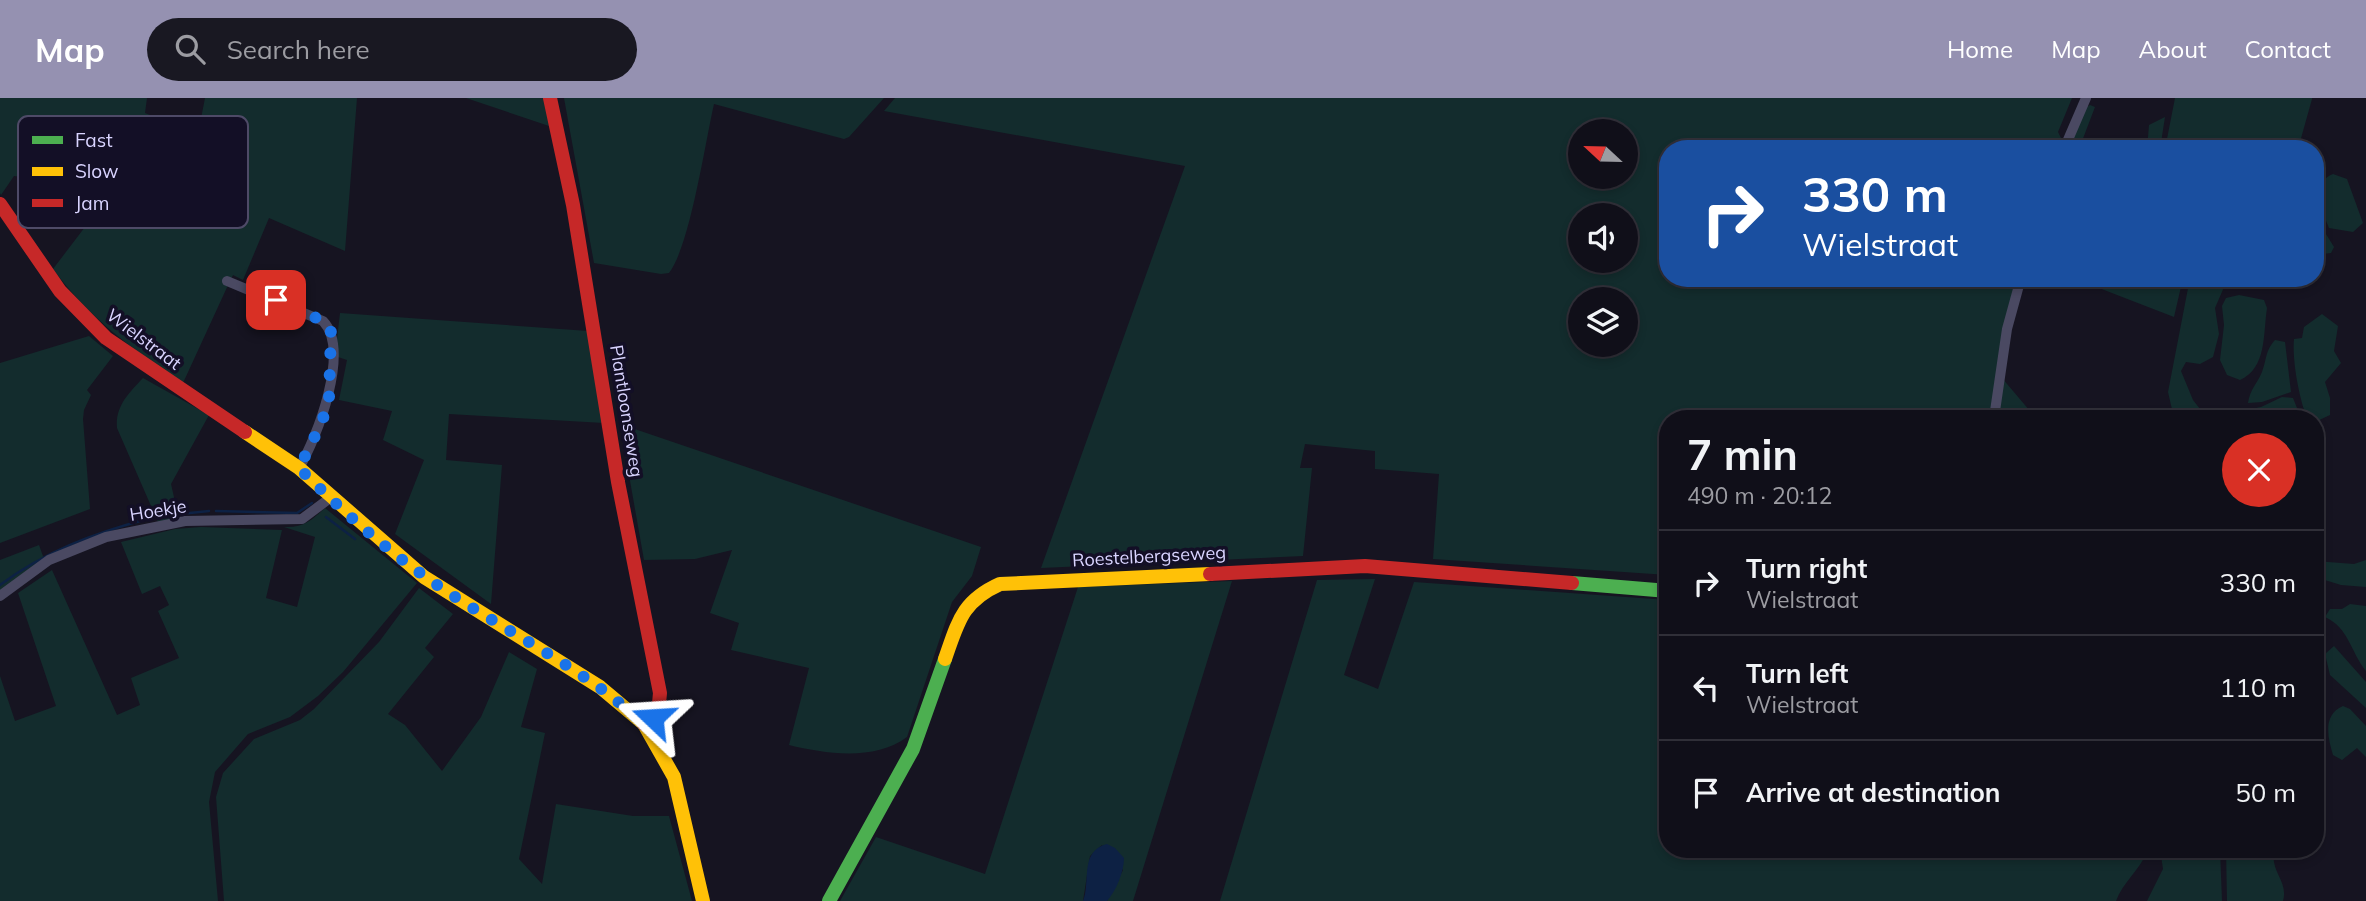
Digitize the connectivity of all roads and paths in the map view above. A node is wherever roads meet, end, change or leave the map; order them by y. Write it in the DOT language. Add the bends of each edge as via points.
graph roads {
  1 [pos="550,98"];
  2 [pos="2086,98"];
  3 [pos="2068,140"];
  4 [pos="0,204"];
  5 [pos="227,281"];
  6 [pos="2019,287"];
  7 [pos="1995,410"];
  8 [pos="299,468"];
  9 [pos="330,498"];
  10 [pos="1659,590"];
  11 [pos="0,596"];
  12 [pos="644,724"];
  13 [pos="702,901"];
  14 [pos="829,901"];
  1 -- 12 [label="street, Plantloonseweg" via="660,693 658,714"];
  2 -- 3 [label="street"];
  4 -- 8 [label="street, Wielstraat" via="60,291 106,338"];
  5 -- 8 [label="street" via="323,321 331,332 329,398"];
  6 -- 7 [label="street"];
  8 -- 9 [label="street, Wielstraat"];
  9 -- 11 [label="street, Hoekje" via="302,519 185,521 106,537 49,560"];
  9 -- 12 [label="street, Wielstraat" via="420,573 600,687"];
  10 -- 14 [label="street, Roestelbergseweg" via="1365,566 1000,584 978,594 960,616 913,749"];
  12 -- 13 [label="street, Wielstraat" via="674,777"];
}
